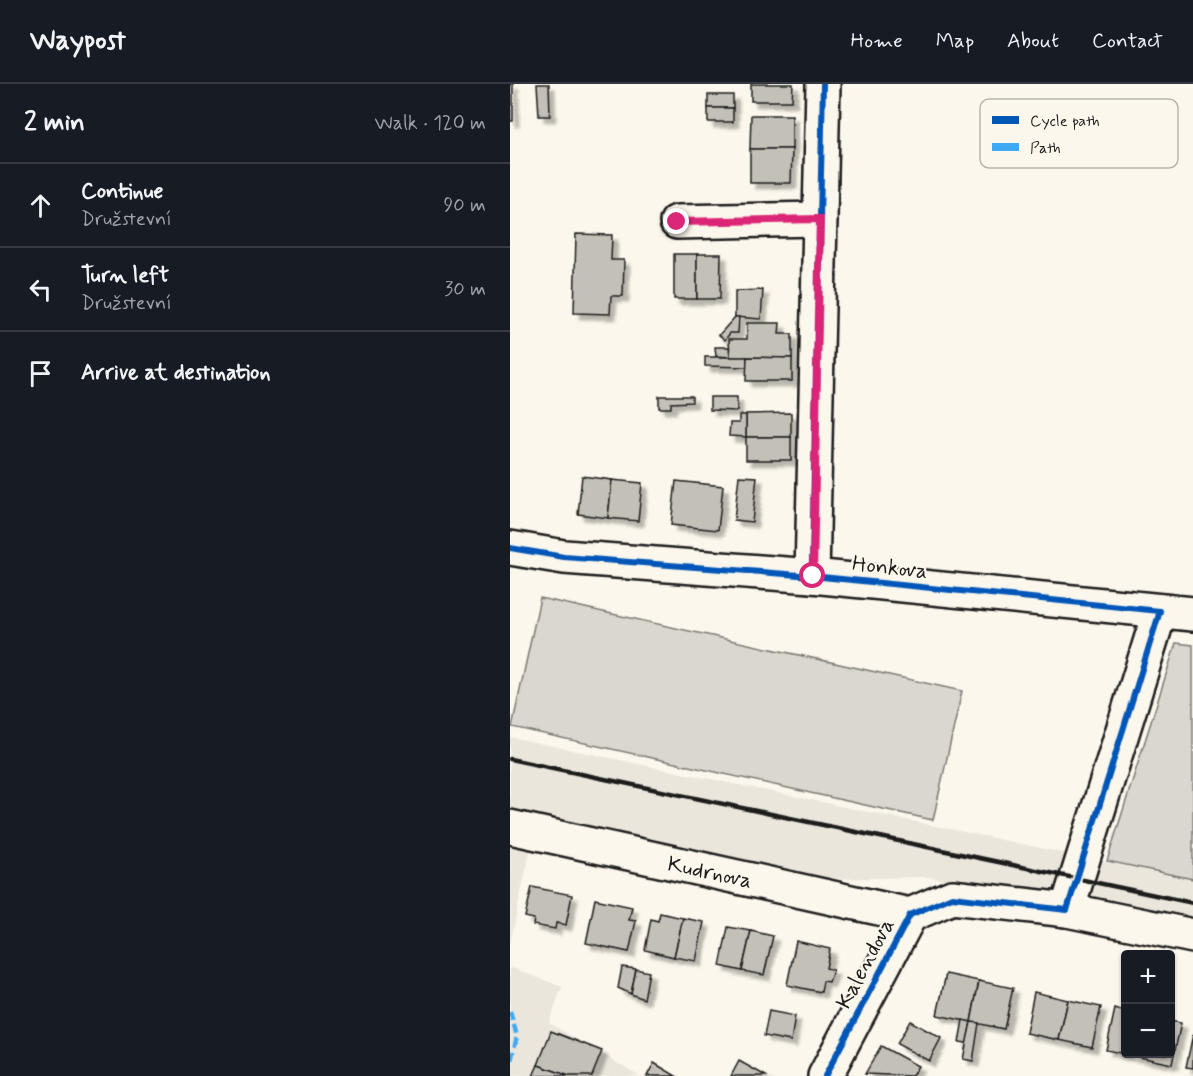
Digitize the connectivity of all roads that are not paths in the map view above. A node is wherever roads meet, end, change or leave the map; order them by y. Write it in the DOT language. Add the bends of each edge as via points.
graph roads {
  1 [pos="823,84"];
  2 [pos="820,219"];
  3 [pos="677,222"];
  4 [pos="510,548"];
  5 [pos="813,576"];
  6 [pos="1160,611"];
  7 [pos="1193,614"];
  8 [pos="510,827"];
  9 [pos="1067,910"];
  10 [pos="910,915"];
  11 [pos="1193,936"];
  12 [pos="825,1076"];
  1 -- 2 [label="street"];
  2 -- 3 [label="street"];
  2 -- 5 [label="street"];
  4 -- 5 [label="street, Honkova" via="564,557"];
  5 -- 6 [label="street, Honkova"];
  6 -- 7 [label="street, Honkova"];
  6 -- 9 [label="street"];
  8 -- 10 [label="street, Kudrnova"];
  9 -- 10 [label="street, Kalendova" via="952,897"];
  9 -- 11 [label="street"];
  10 -- 12 [label="street, Kalendova"];
}
